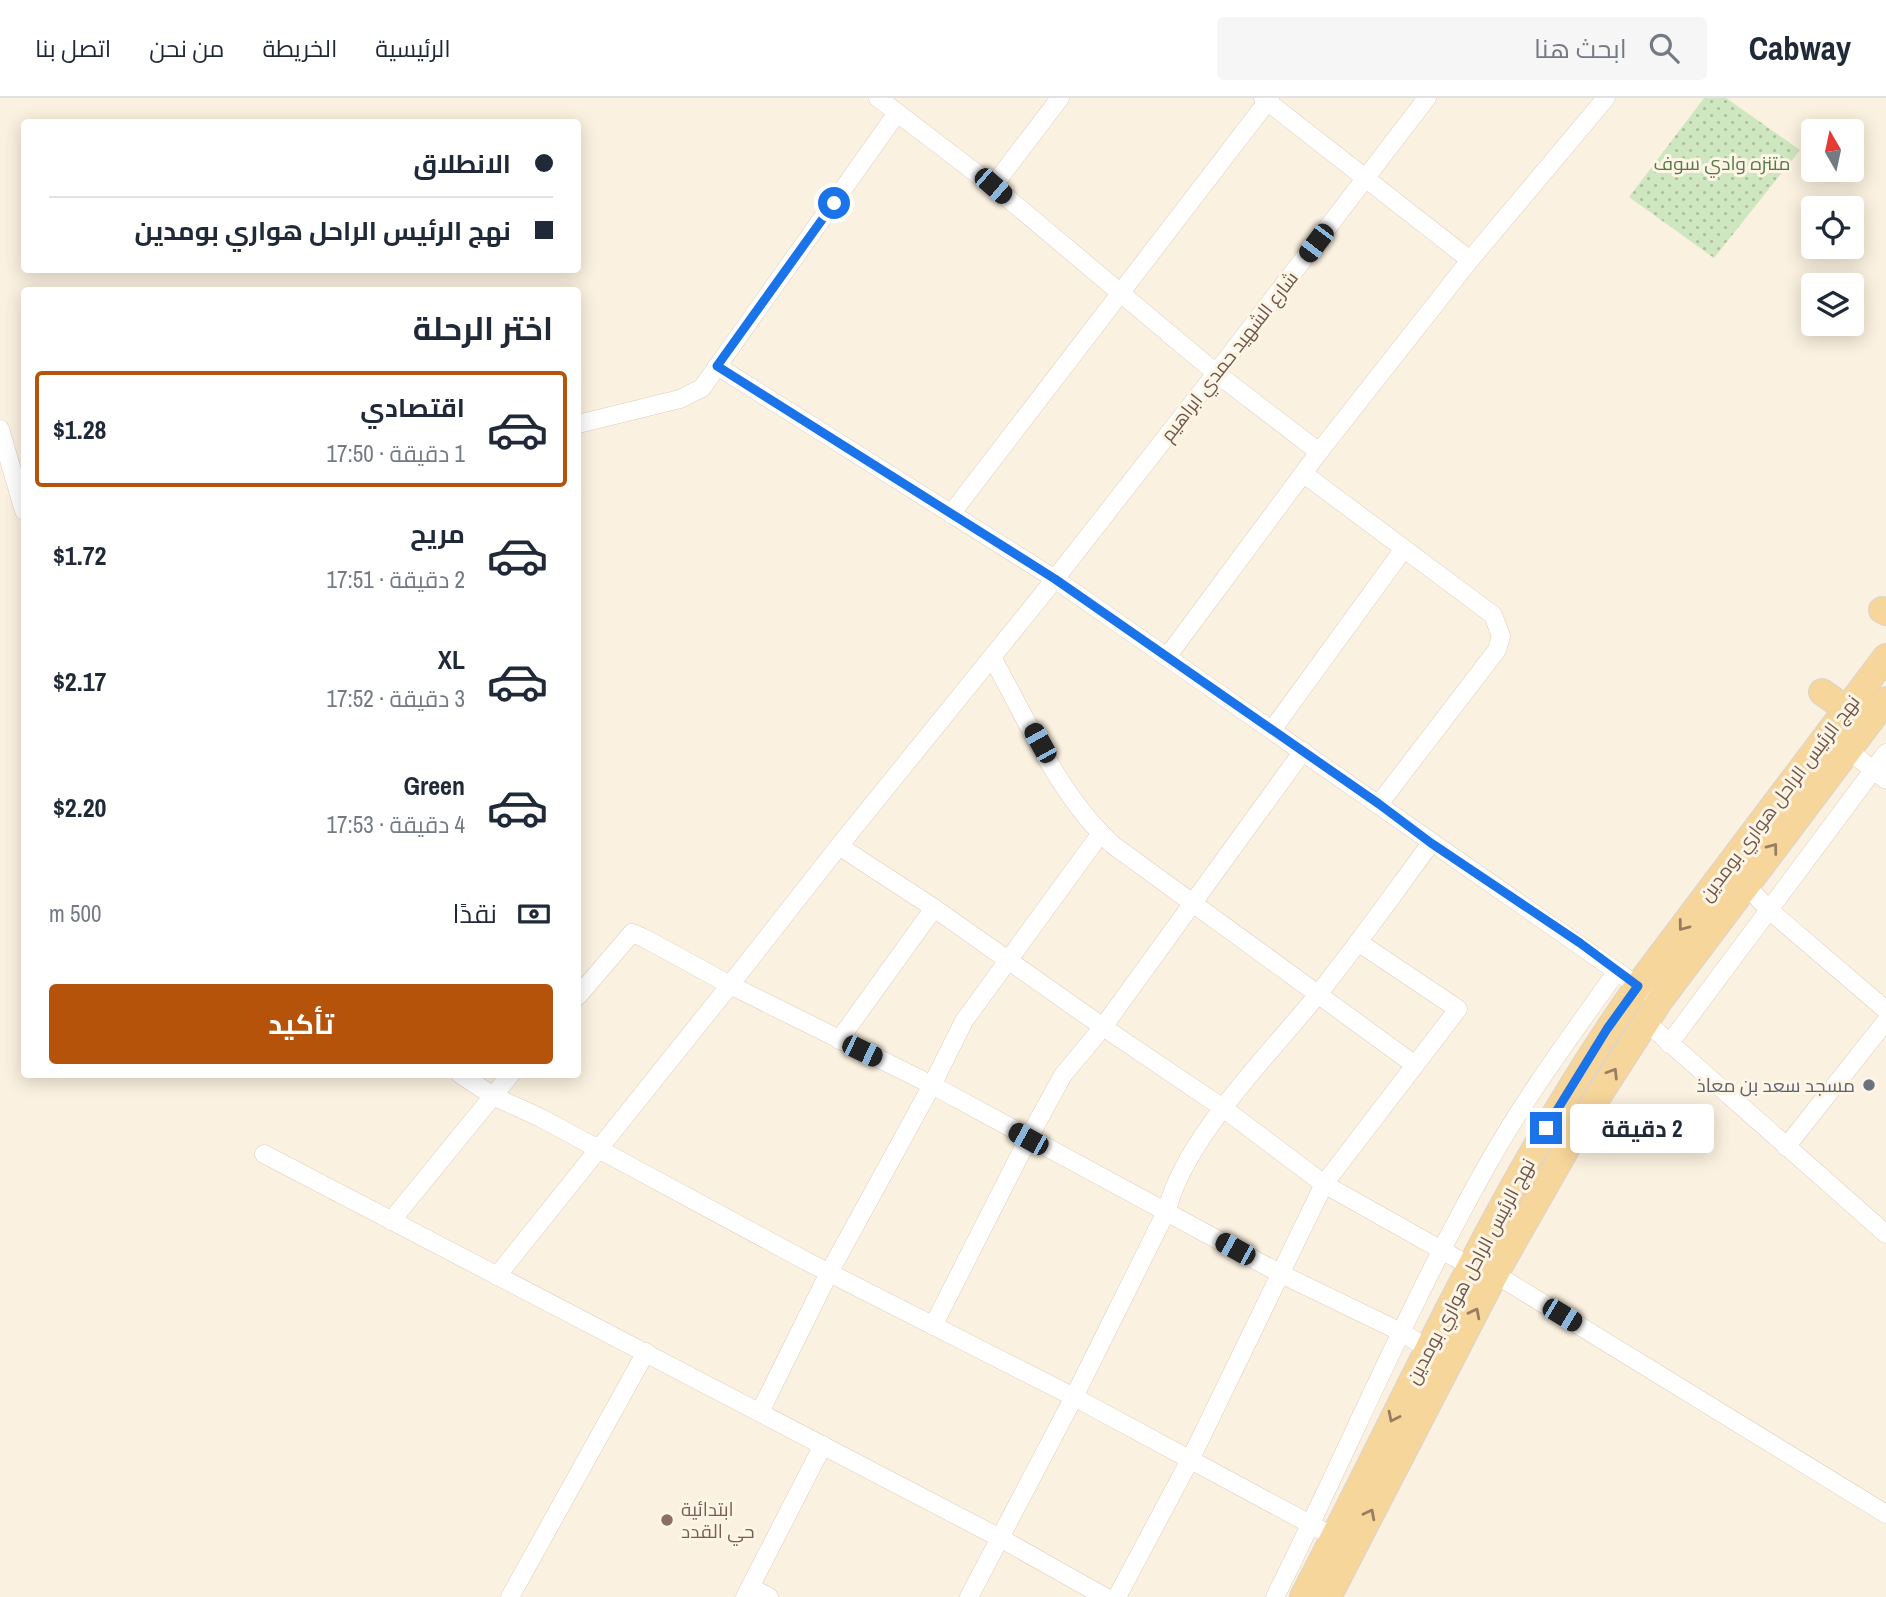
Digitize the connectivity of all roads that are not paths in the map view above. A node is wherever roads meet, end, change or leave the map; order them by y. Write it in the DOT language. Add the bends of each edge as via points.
graph roads {
  1 [pos="878,98"];
  2 [pos="1060,98"];
  3 [pos="1427,98"];
  4 [pos="1606,98"];
  5 [pos="1266,99"];
  6 [pos="897,113"];
  7 [pos="1366,177"];
  8 [pos="993,186"];
  9 [pos="1470,260"];
  10 [pos="1120,293"];
  11 [pos="717,366"];
  12 [pos="1216,373"];
  13 [pos="581,423"];
  14 [pos="0,429"];
  15 [pos="1319,452"];
  16 [pos="1304,474"];
  17 [pos="21,501"];
  18 [pos="951,514"];
  19 [pos="1403,550"];
  20 [pos="1055,579"];
  21 [pos="992,657"];
  22 [pos="1167,657"];
  23 [pos="1886,657"];
  24 [pos="1822,692"];
  25 [pos="1886,700"];
  26 [pos="1846,709"];
  27 [pos="1867,724"];
  28 [pos="1272,730"];
  29 [pos="1848,750"];
  30 [pos="1303,751"];
  31 [pos="1886,753"];
  32 [pos="1880,774"];
  33 [pos="1379,804"];
  34 [pos="1101,833"];
  35 [pos="1431,843"];
  36 [pos="839,846"];
  37 [pos="1745,884"];
  38 [pos="1192,902"];
  39 [pos="934,908"];
  40 [pos="1769,910"];
  41 [pos="1358,942"];
  42 [pos="1007,961"];
  43 [pos="1627,979"];
  44 [pos="730,985"];
  45 [pos="581,992"];
  46 [pos="1318,994"];
  47 [pos="1660,1000"];
  48 [pos="1886,1010"];
  49 [pos="1645,1021"];
  50 [pos="1886,1021"];
  51 [pos="1103,1027"];
  52 [pos="839,1040"];
  53 [pos="1669,1045"];
  54 [pos="1415,1065"];
  55 [pos="466,1078"];
  56 [pos="508,1078"];
  57 [pos="932,1086"];
  58 [pos="493,1096"];
  59 [pos="1223,1108"];
  60 [pos="1028,1139"];
  61 [pos="1786,1147"];
  62 [pos="599,1151"];
  63 [pos="264,1154"];
  64 [pos="1324,1184"];
  65 [pos="1167,1210"];
  66 [pos="391,1221"];
  67 [pos="1883,1224"];
  68 [pos="1443,1249"];
  69 [pos="1483,1270"];
  70 [pos="829,1273"];
  71 [pos="1281,1274"];
  72 [pos="497,1276"];
  73 [pos="933,1326"];
  74 [pos="1401,1332"];
  75 [pos="1427,1348"];
  76 [pos="646,1352"];
  77 [pos="1074,1397"];
  78 [pos="760,1412"];
  79 [pos="823,1445"];
  80 [pos="1191,1458"];
  81 [pos="1886,1514"];
  82 [pos="1311,1525"];
  83 [pos="1000,1538"];
  84 [pos="1342,1545"];
  85 [pos="748,1592"];
  86 [pos="510,1597"];
  87 [pos="769,1597"];
  88 [pos="969,1597"];
  89 [pos="1105,1597"];
  90 [pos="1117,1597"];
  91 [pos="1275,1597"];
  92 [pos="1303,1597"];
  93 [pos="1328,1597"];
  1 -- 6 [label="street"];
  2 -- 8 [label="street"];
  3 -- 7 [label="street, شارع الشهيد حمدي ابراهيم"];
  4 -- 9 [label="street"];
  5 -- 7 [label="street"];
  5 -- 10 [label="street"];
  6 -- 8 [label="street"];
  6 -- 11 [label="street"];
  7 -- 9 [label="street"];
  7 -- 12 [label="street, شارع الشهيد حمدي ابراهيم"];
  8 -- 10 [label="street"];
  9 -- 15 [label="street"];
  10 -- 12 [label="street"];
  10 -- 18 [label="street"];
  11 -- 13 [label="street" via="702,388 680,399"];
  11 -- 18 [label="street"];
  12 -- 15 [label="street"];
  12 -- 20 [label="street, شارع الشهيد حمدي ابراهيم"];
  14 -- 17 [label="street"];
  15 -- 16 [label="street"];
  16 -- 19 [label="street"];
  16 -- 22 [label="street"];
  18 -- 20 [label="street"];
  19 -- 28 [label="street"];
  19 -- 33 [label="street" via="1493,615 1501,636 1497,650"];
  20 -- 21 [label="street, شارع الشهيد حمدي ابراهيم"];
  20 -- 22 [label="street"];
  21 -- 34 [label="street" via="1063,785"];
  21 -- 36 [label="street, شارع الشهيد حمدي ابراهيم"];
  22 -- 28 [label="street"];
  23 -- 26 [label="main road, نهج الرئيس الراحل هواري بومدين"];
  24 -- 26 [label="main road"];
  25 -- 27 [label="main road, نهج الرئيس الراحل هواري بومدين"];
  26 -- 27 [label="main road"];
  26 -- 43 [label="main road, نهج الرئيس الراحل هواري بومدين, one-way"];
  27 -- 29 [label="main road, نهج الرئيس الراحل هواري بومدين"];
  28 -- 30 [label="street"];
  29 -- 32 [label="street"];
  37 -- 29 [label="main road, نهج الرئيس الراحل هواري بومدين, one-way"];
  30 -- 33 [label="street"];
  30 -- 38 [label="street"];
  31 -- 32 [label="street"];
  32 -- 40 [label="street"];
  33 -- 35 [label="street"];
  34 -- 38 [label="street"];
  34 -- 42 [label="street"];
  35 -- 41 [label="street"];
  35 -- 43 [label="street"];
  36 -- 39 [label="street"];
  36 -- 44 [label="street, شارع الشهيد حمدي ابراهيم"];
  37 -- 40 [label="street"];
  37 -- 47 [label="main road, نهج الرئيس الراحل هواري بومدين"];
  38 -- 46 [label="street"];
  38 -- 51 [label="street"];
  39 -- 42 [label="street"];
  39 -- 52 [label="street"];
  40 -- 48 [label="street"];
  40 -- 53 [label="street"];
  41 -- 46 [label="street"];
  41 -- 54 [label="street" via="1458,1009"];
  42 -- 51 [label="street"];
  42 -- 57 [label="street" via="964,1021"];
  43 -- 47 [label="street"];
  43 -- 68 [label="street" via="1543,1076 1485,1168"];
  43 -- 69 [label="main road, نهج الرئيس الراحل هواري بومدين" via="1607,1029 1559,1107"];
  44 -- 45 [label="street" via="632,933"];
  44 -- 52 [label="street"];
  44 -- 62 [label="street, شارع الشهيد حمدي ابراهيم"];
  46 -- 54 [label="street"];
  46 -- 59 [label="street"];
  47 -- 49 [label="main road, نهج الرئيس الراحل هواري بومدين"];
  49 -- 53 [label="street"];
  69 -- 49 [label="main road, نهج الرئيس الراحل هواري بومدين, one-way"];
  50 -- 61 [label="street"];
  51 -- 59 [label="street"];
  51 -- 60 [label="street" via="1063,1075"];
  52 -- 57 [label="street"];
  53 -- 61 [label="street"];
  54 -- 64 [label="street"];
  55 -- 58 [label="street"];
  56 -- 58 [label="street"];
  57 -- 60 [label="street"];
  57 -- 70 [label="street"];
  58 -- 62 [label="street"];
  58 -- 66 [label="street"];
  59 -- 64 [label="street"];
  59 -- 65 [label="street" via="1172,1188"];
  60 -- 65 [label="street"];
  60 -- 73 [label="street"];
  61 -- 67 [label="street"];
  62 -- 70 [label="street"];
  62 -- 72 [label="street, شارع الشهيد حمدي ابراهيم"];
  63 -- 66 [label="street"];
  64 -- 68 [label="street"];
  64 -- 71 [label="street"];
  65 -- 71 [label="street"];
  65 -- 77 [label="street"];
  66 -- 72 [label="street"];
  68 -- 69 [label="street"];
  68 -- 74 [label="street"];
  69 -- 75 [label="main road, نهج الرئيس الراحل هواري بومدين"];
  69 -- 81 [label="street"];
  84 -- 69 [label="main road, نهج الرئيس الراحل هواري بومدين, one-way"];
  70 -- 73 [label="street"];
  70 -- 78 [label="street"];
  71 -- 74 [label="street"];
  71 -- 80 [label="street"];
  72 -- 76 [label="street"];
  73 -- 77 [label="street"];
  74 -- 75 [label="street"];
  74 -- 82 [label="street"];
  75 -- 84 [label="main road, نهج الرئيس الراحل هواري بومدين, one-way"];
  76 -- 78 [label="street"];
  76 -- 86 [label="street"];
  77 -- 80 [label="street"];
  77 -- 83 [label="street"];
  78 -- 79 [label="street"];
  79 -- 83 [label="street"];
  79 -- 85 [label="street"];
  80 -- 82 [label="street"];
  80 -- 90 [label="street"];
  82 -- 84 [label="street"];
  82 -- 91 [label="street"];
  83 -- 88 [label="street"];
  83 -- 89 [label="street"];
  84 -- 92 [label="main road, نهج الرئيس الراحل هواري بومدين"];
  84 -- 93 [label="main road, نهج الرئيس الراحل هواري بومدين"];
  85 -- 87 [label="street"];
}
